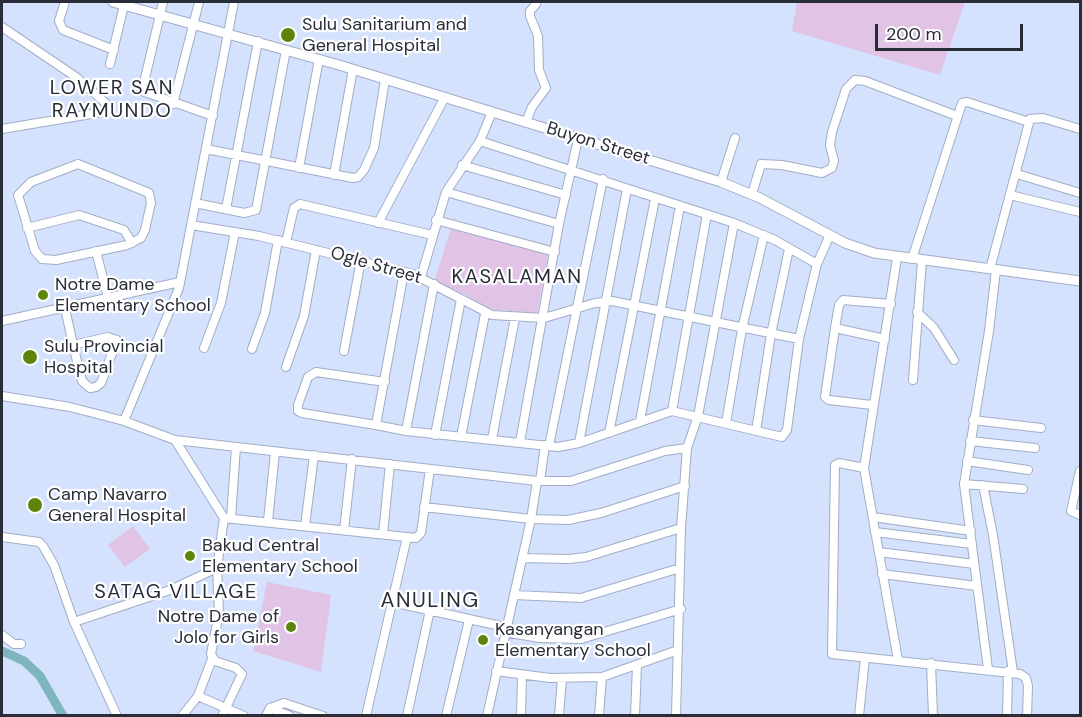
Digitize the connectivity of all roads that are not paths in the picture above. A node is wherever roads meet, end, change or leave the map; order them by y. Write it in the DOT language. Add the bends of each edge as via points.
graph roads {
  1 [pos="65,2"];
  2 [pos="113,2"];
  3 [pos="163,2"];
  4 [pos="199,2"];
  5 [pos="234,2"];
  6 [pos="536,4"];
  7 [pos="124,5"];
  8 [pos="159,14"];
  9 [pos="193,24"];
  10 [pos="2,27"];
  11 [pos="228,33"];
  12 [pos="258,41"];
  13 [pos="114,50"];
  14 [pos="286,50"];
  15 [pos="320,59"];
  16 [pos="111,64"];
  17 [pos="353,69"];
  18 [pos="385,80"];
  19 [pos="445,97"];
  20 [pos="173,104"];
  21 [pos="492,112"];
  22 [pos="213,116"];
  23 [pos="957,116"];
  24 [pos="526,122"];
  25 [pos="1029,122"];
  26 [pos="2,129"];
  27 [pos="1080,129"];
  28 [pos="735,138"];
  29 [pos="578,139"];
  30 [pos="480,141"];
  31 [pos="206,150"];
  32 [pos="237,156"];
  33 [pos="266,162"];
  34 [pos="462,165"];
  35 [pos="299,168"];
  36 [pos="571,169"];
  37 [pos="1017,174"];
  38 [pos="334,175"];
  39 [pos="603,179"];
  40 [pos="721,182"];
  41 [pos="627,189"];
  42 [pos="446,192"];
  43 [pos="1080,193"];
  44 [pos="752,194"];
  45 [pos="566,195"];
  46 [pos="1010,195"];
  47 [pos="654,199"];
  48 [pos="195,203"];
  49 [pos="680,206"];
  50 [pos="226,209"];
  51 [pos="1080,212"];
  52 [pos="707,213"];
  53 [pos="436,220"];
  54 [pos="378,223"];
  55 [pos="734,223"];
  56 [pos="559,224"];
  57 [pos="191,225"];
  58 [pos="27,228"];
  59 [pos="235,232"];
  60 [pos="432,235"];
  61 [pos="764,235"];
  62 [pos="830,235"];
  63 [pos="282,241"];
  64 [pos="132,243"];
  65 [pos="789,249"];
  66 [pos="316,250"];
  67 [pos="96,251"];
  68 [pos="555,252"];
  69 [pos="897,258"];
  70 [pos="912,259"];
  71 [pos="361,260"];
  72 [pos="922,261"];
  73 [pos="817,264"];
  74 [pos="993,269"];
  75 [pos="404,272"];
  76 [pos="421,277"];
  77 [pos="1080,280"];
  78 [pos="180,282"];
  79 [pos="434,284"];
  80 [pos="108,298"];
  81 [pos="460,298"];
  82 [pos="605,300"];
  83 [pos="891,304"];
  84 [pos="634,306"];
  85 [pos="65,308"];
  86 [pos="575,309"];
  87 [pos="662,312"];
  88 [pos="917,312"];
  89 [pos="485,314"];
  90 [pos="689,317"];
  91 [pos="515,318"];
  92 [pos="544,318"];
  93 [pos="2,321"];
  94 [pos="717,322"];
  95 [pos="835,328"];
  96 [pos="742,329"];
  97 [pos="771,334"];
  98 [pos="799,339"];
  99 [pos="885,339"];
  100 [pos="73,345"];
  101 [pos="204,348"];
  102 [pos="252,349"];
  103 [pos="344,351"];
  104 [pos="954,360"];
  105 [pos="285,367"];
  106 [pos="912,380"];
  107 [pos="385,382"];
  108 [pos="2,396"];
  109 [pos="873,405"];
  110 [pos="672,411"];
  111 [pos="698,416"];
  112 [pos="973,420"];
  113 [pos="124,421"];
  114 [pos="640,421"];
  115 [pos="726,423"];
  116 [pos="376,424"];
  117 [pos="1041,428"];
  118 [pos="756,431"];
  119 [pos="406,432"];
  120 [pos="609,433"];
  121 [pos="435,435"];
  122 [pos="461,437"];
  123 [pos="492,439"];
  124 [pos="175,440"];
  125 [pos="970,441"];
  126 [pos="520,442"];
  127 [pos="579,443"];
  128 [pos="547,446"];
  129 [pos="236,447"];
  130 [pos="687,448"];
  131 [pos="1035,448"];
  132 [pos="275,452"];
  133 [pos="314,455"];
  134 [pos="352,459"];
  135 [pos="967,461"];
  136 [pos="390,464"];
  137 [pos="864,468"];
  138 [pos="430,469"];
  139 [pos="1028,470"];
  140 [pos="1080,471"];
  141 [pos="538,481"];
  142 [pos="964,484"];
  143 [pos="983,485"];
  144 [pos="685,486"];
  145 [pos="1023,489"];
  146 [pos="424,507"];
  147 [pos="1080,515"];
  148 [pos="873,517"];
  149 [pos="227,518"];
  150 [pos="531,519"];
  151 [pos="268,521"];
  152 [pos="305,526"];
  153 [pos="681,528"];
  154 [pos="344,530"];
  155 [pos="970,531"];
  156 [pos="875,532"];
  157 [pos="383,534"];
  158 [pos="2,535"];
  159 [pos="407,537"];
  160 [pos="972,544"];
  161 [pos="879,552"];
  162 [pos="522,558"];
  163 [pos="974,564"];
  164 [pos="217,568"];
  165 [pos="681,568"];
  166 [pos="882,574"];
  167 [pos="977,586"];
  168 [pos="514,595"];
  169 [pos="392,602"];
  170 [pos="681,609"];
  171 [pos="430,610"];
  172 [pos="469,620"];
  173 [pos="75,622"];
  174 [pos="505,630"];
  175 [pos="2,635"];
  176 [pos="21,644"];
  177 [pos="678,650"];
  178 [pos="212,658"];
  179 [pos="865,658"];
  180 [pos="898,660"];
  181 [pos="930,663"];
  182 [pos="637,666"];
  183 [pos="988,669"];
  184 [pos="496,672"];
  185 [pos="1011,672"];
  186 [pos="522,676"];
  187 [pos="602,677"];
  188 [pos="562,678"];
  189 [pos="198,696"];
  190 [pos="224,712"];
  191 [pos="268,712"];
  192 [pos="117,716"];
  193 [pos="182,716"];
  194 [pos="244,716"];
  195 [pos="290,716"];
  196 [pos="323,716"];
  197 [pos="366,716"];
  198 [pos="407,716"];
  199 [pos="446,716"];
  200 [pos="487,716"];
  201 [pos="521,716"];
  202 [pos="559,716"];
  203 [pos="599,716"];
  204 [pos="635,716"];
  205 [pos="675,716"];
  206 [pos="859,716"];
  207 [pos="933,716"];
  208 [pos="1007,716"];
  209 [pos="1027,716"];
  1 -- 13 [label="street" via="59,21 63,30"];
  2 -- 7 [label="main road, Buyon Street"];
  3 -- 8 [label="street"];
  4 -- 9 [label="street"];
  5 -- 11 [label="street"];
  6 -- 24 [label="street" via="530,16 538,36 539,70 546,88"];
  7 -- 8 [label="main road, Buyon Street"];
  7 -- 13 [label="street"];
  8 -- 9 [label="main road, Buyon Street"];
  8 -- 20 [label="street" via="142,88 144,93"];
  9 -- 11 [label="main road, Buyon Street"];
  9 -- 20 [label="street"];
  10 -- 26 [label="street" via="76,77 109,106 103,112"];
  11 -- 12 [label="main road, Buyon Street"];
  11 -- 22 [label="street"];
  12 -- 14 [label="main road, Buyon Street"];
  12 -- 32 [label="street"];
  13 -- 16 [label="street"];
  14 -- 15 [label="main road, Buyon Street"];
  14 -- 33 [label="street"];
  15 -- 17 [label="main road, Buyon Street"];
  15 -- 35 [label="street"];
  17 -- 18 [label="main road, Buyon Street"];
  17 -- 38 [label="street"];
  18 -- 19 [label="main road, Buyon Street"];
  18 -- 38 [label="street" via="368,163 358,177"];
  19 -- 21 [label="main road, Buyon Street"];
  19 -- 54 [label="street"];
  20 -- 22 [label="street"];
  21 -- 24 [label="main road, Buyon Street"];
  21 -- 30 [label="street"];
  22 -- 31 [label="street"];
  23 -- 25 [label="street" via="966,102"];
  23 -- 44 [label="street" via="865,81 853,81 840,104 832,132 832,168 822,173 761,164"];
  23 -- 70 [label="street"];
  24 -- 29 [label="main road, Buyon Street"];
  25 -- 27 [label="street" via="1031,117 1039,117"];
  25 -- 37 [label="street"];
  28 -- 40 [label="street"];
  29 -- 36 [label="street"];
  29 -- 40 [label="main road, Buyon Street"];
  30 -- 34 [label="street"];
  30 -- 36 [label="street"];
  31 -- 32 [label="street"];
  31 -- 48 [label="street"];
  32 -- 33 [label="street"];
  32 -- 50 [label="street"];
  33 -- 35 [label="street"];
  33 -- 50 [label="street" via="256,210 243,213"];
  34 -- 42 [label="street"];
  34 -- 45 [label="street"];
  35 -- 38 [label="street"];
  36 -- 39 [label="street"];
  36 -- 45 [label="street"];
  37 -- 43 [label="street"];
  37 -- 46 [label="street"];
  39 -- 41 [label="street"];
  39 -- 86 [label="street"];
  40 -- 44 [label="main road, Buyon Street"];
  41 -- 47 [label="street"];
  41 -- 82 [label="street"];
  42 -- 53 [label="street"];
  42 -- 56 [label="street"];
  44 -- 62 [label="main road, Buyon Street"];
  45 -- 56 [label="street"];
  46 -- 51 [label="street"];
  46 -- 74 [label="street"];
  47 -- 49 [label="street"];
  47 -- 84 [label="street"];
  48 -- 50 [label="street"];
  48 -- 57 [label="street"];
  49 -- 52 [label="street"];
  49 -- 87 [label="street"];
  52 -- 55 [label="street"];
  52 -- 90 [label="street"];
  53 -- 60 [label="street"];
  53 -- 68 [label="street"];
  54 -- 60 [label="street"];
  54 -- 63 [label="street" via="297,204"];
  55 -- 61 [label="street"];
  55 -- 94 [label="street"];
  56 -- 68 [label="street"];
  57 -- 59 [label="street, Ogle Street"];
  57 -- 78 [label="street"];
  58 -- 64 [label="street" via="79,215 124,230"];
  58 -- 64 [label="street" via="18,198 21,189 56,171 80,165 150,194 145,230"];
  58 -- 67 [label="street" via="42,259 56,260"];
  59 -- 63 [label="street, Ogle Street"];
  59 -- 101 [label="street" via="223,293"];
  60 -- 76 [label="street"];
  61 -- 65 [label="street"];
  61 -- 96 [label="street"];
  62 -- 69 [label="main road, Buyon Street"];
  62 -- 73 [label="street"];
  63 -- 66 [label="street, Ogle Street"];
  63 -- 102 [label="street"];
  64 -- 67 [label="street"];
  65 -- 73 [label="street"];
  65 -- 97 [label="street"];
  66 -- 71 [label="street, Ogle Street"];
  66 -- 105 [label="street" via="304,315"];
  67 -- 80 [label="street"];
  68 -- 92 [label="street"];
  69 -- 70 [label="main road, Buyon Street"];
  69 -- 83 [label="street"];
  70 -- 72 [label="main road, Buyon Street"];
  71 -- 75 [label="street, Ogle Street"];
  71 -- 103 [label="street"];
  72 -- 74 [label="main road, Buyon Street"];
  72 -- 88 [label="street"];
  73 -- 98 [label="street"];
  74 -- 77 [label="main road, Buyon Street"];
  74 -- 112 [label="street" via="989,331"];
  75 -- 76 [label="street, Ogle Street"];
  75 -- 107 [label="street"];
  76 -- 79 [label="street, Ogle Street"];
  78 -- 80 [label="street"];
  78 -- 113 [label="street"];
  79 -- 81 [label="street, Ogle Street"];
  79 -- 119 [label="street"];
  80 -- 85 [label="street"];
  81 -- 89 [label="street, Ogle Street"];
  81 -- 121 [label="street"];
  82 -- 84 [label="street, Ogle Street"];
  82 -- 86 [label="street, Ogle Street"];
  82 -- 127 [label="street"];
  83 -- 95 [label="street" via="843,300"];
  83 -- 99 [label="street"];
  84 -- 87 [label="street, Ogle Street"];
  84 -- 120 [label="street"];
  85 -- 93 [label="street"];
  85 -- 100 [label="street"];
  86 -- 92 [label="street, Ogle Street"];
  86 -- 128 [label="street"];
  87 -- 90 [label="street, Ogle Street"];
  87 -- 114 [label="street"];
  88 -- 104 [label="street" via="934,328"];
  88 -- 106 [label="street"];
  89 -- 91 [label="street, Ogle Street"];
  89 -- 122 [label="street"];
  90 -- 94 [label="street, Ogle Street"];
  90 -- 110 [label="street"];
  91 -- 92 [label="street, Ogle Street"];
  91 -- 123 [label="street"];
  92 -- 126 [label="street"];
  94 -- 96 [label="street, Ogle Street"];
  94 -- 111 [label="street"];
  95 -- 99 [label="street"];
  95 -- 109 [label="street" via="825,397"];
  96 -- 97 [label="street, Ogle Street"];
  96 -- 115 [label="street"];
  97 -- 98 [label="street, Ogle Street"];
  97 -- 118 [label="street"];
  98 -- 118 [label="street" via="786,433 780,437"];
  99 -- 109 [label="street"];
  100 -- 100 [label="street" via="83,382 90,388 96,387 117,340 108,337"];
  107 -- 116 [label="street"];
  107 -- 116 [label="street" via="316,372 308,377 298,405 302,413"];
  108 -- 113 [label="street"];
  109 -- 137 [label="street"];
  110 -- 111 [label="street"];
  110 -- 114 [label="street"];
  111 -- 115 [label="street"];
  111 -- 130 [label="street"];
  112 -- 117 [label="street"];
  112 -- 125 [label="street"];
  113 -- 124 [label="street"];
  114 -- 120 [label="street"];
  115 -- 118 [label="street"];
  116 -- 119 [label="street"];
  119 -- 121 [label="street"];
  120 -- 127 [label="street"];
  121 -- 122 [label="street"];
  122 -- 123 [label="street"];
  123 -- 126 [label="street"];
  124 -- 129 [label="street"];
  124 -- 149 [label="street"];
  125 -- 131 [label="street"];
  125 -- 135 [label="street"];
  126 -- 128 [label="street"];
  127 -- 128 [label="street"];
  128 -- 141 [label="street"];
  129 -- 132 [label="street"];
  129 -- 149 [label="street"];
  130 -- 141 [label="street" via="665,451 571,481"];
  130 -- 144 [label="street"];
  132 -- 133 [label="street"];
  132 -- 151 [label="street"];
  133 -- 134 [label="street"];
  133 -- 152 [label="street"];
  134 -- 136 [label="street"];
  134 -- 154 [label="street"];
  135 -- 139 [label="street"];
  135 -- 142 [label="street"];
  136 -- 138 [label="street"];
  136 -- 157 [label="street"];
  137 -- 148 [label="street"];
  137 -- 179 [label="street" via="835,465 832,654"];
  138 -- 141 [label="street"];
  138 -- 146 [label="street"];
  140 -- 147 [label="street" via="1071,511"];
  141 -- 150 [label="street"];
  142 -- 143 [label="street"];
  142 -- 155 [label="street"];
  143 -- 145 [label="street"];
  143 -- 185 [label="street"];
  144 -- 150 [label="street" via="589,516"];
  144 -- 153 [label="street"];
  146 -- 150 [label="street"];
  146 -- 159 [label="street" via="420,535"];
  148 -- 155 [label="street"];
  148 -- 156 [label="street"];
  149 -- 151 [label="street"];
  149 -- 164 [label="street"];
  150 -- 162 [label="street"];
  151 -- 152 [label="street"];
  152 -- 154 [label="street"];
  153 -- 162 [label="street" via="586,557"];
  153 -- 165 [label="street"];
  154 -- 157 [label="street"];
  155 -- 160 [label="street"];
  156 -- 160 [label="street"];
  156 -- 161 [label="street"];
  157 -- 159 [label="street"];
  158 -- 173 [label="street" via="39,542 54,565"];
  159 -- 169 [label="street"];
  160 -- 163 [label="street"];
  161 -- 163 [label="street"];
  161 -- 166 [label="street"];
  162 -- 168 [label="street"];
  163 -- 167 [label="street"];
  164 -- 173 [label="street" via="182,585"];
  164 -- 178 [label="street" via="220,604"];
  165 -- 168 [label="street" via="581,598"];
  165 -- 170 [label="street"];
  166 -- 167 [label="street"];
  166 -- 180 [label="street"];
  167 -- 183 [label="street"];
  168 -- 174 [label="street"];
  169 -- 171 [label="street"];
  169 -- 197 [label="street"];
  170 -- 174 [label="street" via="581,639 540,638"];
  170 -- 177 [label="street"];
  171 -- 172 [label="street"];
  171 -- 198 [label="street"];
  172 -- 174 [label="street"];
  172 -- 199 [label="street"];
  173 -- 192 [label="street"];
  174 -- 184 [label="street"];
  175 -- 176 [label="street"];
  177 -- 182 [label="street"];
  177 -- 205 [label="street"];
  178 -- 189 [label="street"];
  178 -- 190 [label="street" via="242,674"];
  179 -- 180 [label="street"];
  179 -- 206 [label="street"];
  180 -- 181 [label="street"];
  181 -- 183 [label="street"];
  181 -- 207 [label="street"];
  182 -- 187 [label="street"];
  182 -- 204 [label="street"];
  183 -- 185 [label="street"];
  184 -- 186 [label="street"];
  184 -- 200 [label="street"];
  185 -- 208 [label="street"];
  185 -- 209 [label="street" via="1023,675 1028,683"];
  186 -- 188 [label="street"];
  186 -- 201 [label="street"];
  187 -- 188 [label="street"];
  187 -- 203 [label="street"];
  188 -- 202 [label="street"];
  189 -- 190 [label="street"];
  189 -- 193 [label="street"];
  190 -- 194 [label="street"];
  191 -- 195 [label="street"];
  191 -- 196 [label="street" via="280,704 289,704"];
}
